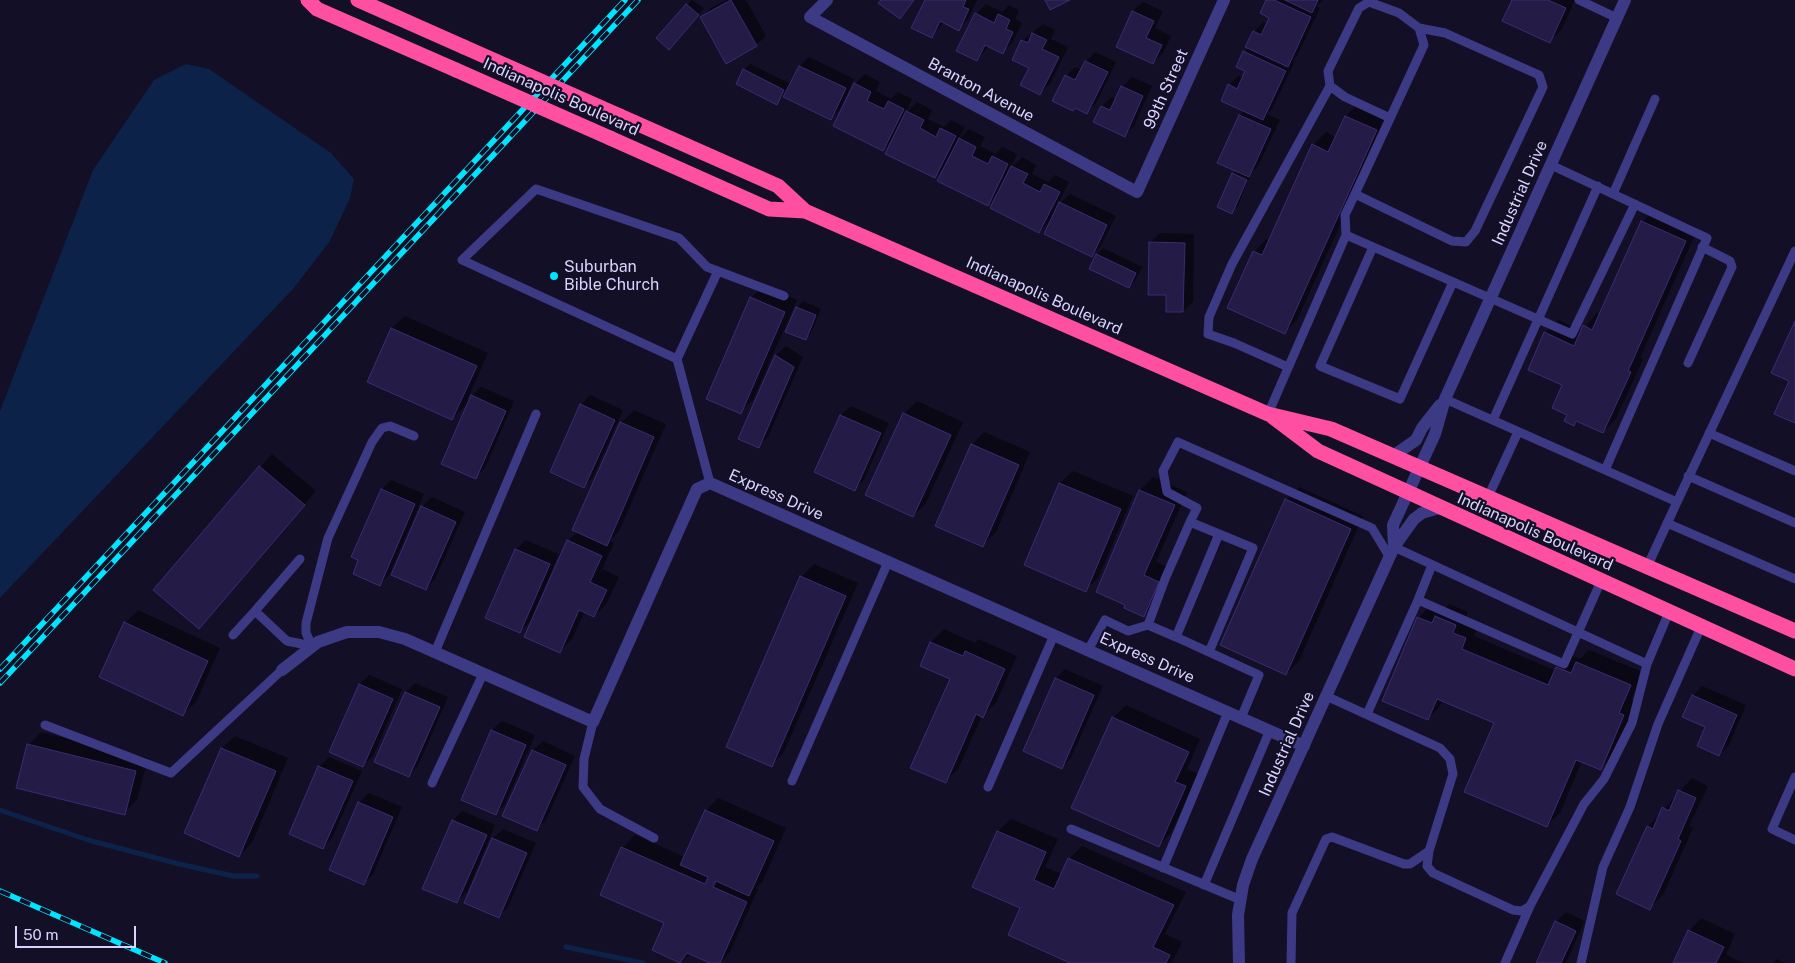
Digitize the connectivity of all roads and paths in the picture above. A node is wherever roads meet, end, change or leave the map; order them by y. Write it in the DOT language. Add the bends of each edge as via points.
graph roads {
  1 [pos="308,0"];
  2 [pos="358,0"];
  3 [pos="827,0"];
  4 [pos="1224,0"];
  5 [pos="1579,0"];
  6 [pos="1625,0"];
  7 [pos="1617,18"];
  8 [pos="1419,28"];
  9 [pos="1330,86"];
  10 [pos="1655,99"];
  11 [pos="1390,118"];
  12 [pos="1551,165"];
  13 [pos="1598,186"];
  14 [pos="1137,192"];
  15 [pos="1355,194"];
  16 [pos="1613,194"];
  17 [pos="1636,204"];
  18 [pos="805,210"];
  19 [pos="1346,234"];
  20 [pos="1373,246"];
  21 [pos="1702,248"];
  22 [pos="1795,251"];
  23 [pos="718,271"];
  24 [pos="1453,282"];
  25 [pos="784,296"];
  26 [pos="1491,297"];
  27 [pos="1538,318"];
  28 [pos="677,359"];
  29 [pos="1688,363"];
  30 [pos="1288,368"];
  31 [pos="1445,399"];
  32 [pos="536,414"];
  33 [pos="1268,414"];
  34 [pos="1493,420"];
  35 [pos="1518,432"];
  36 [pos="1709,433"];
  37 [pos="414,436"];
  38 [pos="1393,456"];
  39 [pos="1420,468"];
  40 [pos="1605,470"];
  41 [pos="1795,471"];
  42 [pos="1688,476"];
  43 [pos="710,483"];
  44 [pos="1406,493"];
  45 [pos="1488,497"];
  46 [pos="1677,502"];
  47 [pos="1440,508"];
  48 [pos="1190,522"];
  49 [pos="1667,523"];
  50 [pos="1795,523"];
  51 [pos="1219,534"];
  52 [pos="1391,551"];
  53 [pos="300,559"];
  54 [pos="888,562"];
  55 [pos="1432,564"];
  56 [pos="1647,567"];
  57 [pos="1795,579"];
  58 [pos="1602,581"];
  59 [pos="1418,600"];
  60 [pos="255,611"];
  61 [pos="1669,612"];
  62 [pos="1148,625"];
  63 [pos="1701,626"];
  64 [pos="1795,631"];
  65 [pos="1579,633"];
  66 [pos="233,635"];
  67 [pos="1054,635"];
  68 [pos="1176,637"];
  69 [pos="312,646"];
  70 [pos="1088,650"];
  71 [pos="435,652"];
  72 [pos="1209,652"];
  73 [pos="1647,664"];
  74 [pos="1795,669"];
  75 [pos="282,670"];
  76 [pos="483,674"];
  77 [pos="1326,696"];
  78 [pos="1228,712"];
  79 [pos="1367,714"];
  80 [pos="1241,718"];
  81 [pos="592,722"];
  82 [pos="44,725"];
  83 [pos="1270,730"];
  84 [pos="1304,746"];
  85 [pos="1795,777"];
  86 [pos="792,781"];
  87 [pos="432,784"];
  88 [pos="988,787"];
  89 [pos="1071,829"];
  90 [pos="654,838"];
  91 [pos="1795,840"];
  92 [pos="1429,851"];
  93 [pos="1163,868"];
  94 [pos="1204,885"];
  95 [pos="1241,900"];
  96 [pos="1530,906"];
  97 [pos="1239,963"];
  98 [pos="1290,963"];
  99 [pos="1505,963"];
  100 [pos="1581,963"];
  1 -- 18 [label="highway, Indianapolis Boulevard, bridge" via="317,9 769,209"];
  2 -- 18 [label="highway, Indianapolis Boulevard, bridge" via="778,186"];
  3 -- 14 [label="street, Branton Avenue" via="810,17"];
  4 -- 14 [label="street, 99th Street"];
  5 -- 7 [label="lane"];
  6 -- 7 [label="street, Industrial Drive"];
  7 -- 12 [label="street, Industrial Drive"];
  8 -- 9 [label="lane" via="1399,13 1370,2 1359,8 1328,71"];
  8 -- 11 [label="lane" via="1424,45"];
  8 -- 15 [label="lane" via="1445,33 1540,75 1543,87 1475,231 1466,242 1452,241"];
  9 -- 11 [label="lane" via="1345,97"];
  9 -- 30 [label="lane" via="1232,264 1209,317 1208,334"];
  10 -- 16 [label="lane"];
  11 -- 15 [label="lane"];
  12 -- 13 [label="lane"];
  12 -- 26 [label="street, Industrial Drive"];
  13 -- 16 [label="lane"];
  13 -- 27 [label="lane"];
  15 -- 19 [label="lane" via="1345,215"];
  16 -- 17 [label="lane"];
  17 -- 21 [label="lane" via="1707,238"];
  17 -- 27 [label="lane" via="1572,334"];
  18 -- 33 [label="highway, Indianapolis Boulevard"];
  19 -- 20 [label="lane"];
  19 -- 30 [label="lane"];
  20 -- 24 [label="lane"];
  20 -- 24 [label="lane" via="1320,366 1400,399"];
  21 -- 29 [label="lane" via="1730,261 1732,267"];
  21 -- 40 [label="lane"];
  22 -- 36 [label="lane"];
  23 -- 25 [label="lane"];
  23 -- 28 [label="lane"];
  23 -- 28 [label="lane" via="707,266 678,238 536,189 462,260"];
  24 -- 26 [label="lane"];
  26 -- 27 [label="lane"];
  26 -- 31 [label="street, Industrial Drive"];
  27 -- 34 [label="lane"];
  28 -- 43 [label="lane"];
  30 -- 33 [label="lane"];
  31 -- 34 [label="lane"];
  31 -- 38 [label="street, Industrial Drive" via="1416,440"];
  31 -- 39 [label="street, Industrial Drive" via="1435,434"];
  32 -- 71 [label="lane"];
  33 -- 38 [label="highway, Indianapolis Boulevard" via="1331,429"];
  33 -- 44 [label="highway, Indianapolis Boulevard" via="1318,452"];
  34 -- 35 [label="lane"];
  35 -- 40 [label="lane"];
  35 -- 45 [label="lane"];
  36 -- 41 [label="lane"];
  36 -- 42 [label="lane"];
  37 -- 69 [label="lane" via="390,426 382,428 372,442 328,538 306,623 306,634"];
  38 -- 39 [label="highway, Indianapolis Boulevard"];
  39 -- 44 [label="street, Industrial Drive"];
  39 -- 45 [label="highway, Indianapolis Boulevard"];
  40 -- 46 [label="lane"];
  42 -- 46 [label="lane"];
  42 -- 50 [label="lane"];
  43 -- 54 [label="street, Express Drive"];
  43 -- 81 [label="street, Express Drive" via="697,489"];
  44 -- 47 [label="highway, Indianapolis Boulevard"];
  44 -- 52 [label="street, Industrial Drive" via="1393,525"];
  45 -- 56 [label="highway, Indianapolis Boulevard"];
  46 -- 49 [label="lane"];
  47 -- 52 [label="street, Industrial Drive" via="1414,519"];
  47 -- 58 [label="highway, Indianapolis Boulevard"];
  48 -- 51 [label="lane"];
  48 -- 52 [label="lane" via="1197,508 1166,492 1163,471 1178,442 1372,528"];
  48 -- 62 [label="lane"];
  49 -- 56 [label="lane"];
  49 -- 57 [label="lane"];
  51 -- 68 [label="lane"];
  51 -- 72 [label="lane" via="1253,548"];
  52 -- 55 [label="lane"];
  52 -- 77 [label="street, Industrial Drive"];
  53 -- 60 [label="lane"];
  54 -- 67 [label="street, Express Drive"];
  54 -- 86 [label="lane"];
  55 -- 59 [label="lane"];
  55 -- 65 [label="lane"];
  56 -- 64 [label="highway, Indianapolis Boulevard"];
  58 -- 61 [label="highway, Indianapolis Boulevard"];
  58 -- 65 [label="lane"];
  59 -- 65 [label="lane" via="1564,664"];
  59 -- 79 [label="lane"];
  60 -- 66 [label="lane"];
  60 -- 69 [label="lane" via="287,641"];
  61 -- 63 [label="highway, Indianapolis Boulevard"];
  61 -- 73 [label="lane"];
  62 -- 68 [label="lane"];
  62 -- 70 [label="lane" via="1128,631 1105,620"];
  63 -- 74 [label="highway, Indianapolis Boulevard"];
  63 -- 100 [label="lane" via="1658,724 1630,807 1603,867"];
  65 -- 73 [label="lane"];
  67 -- 70 [label="street, Express Drive"];
  67 -- 88 [label="lane"];
  68 -- 72 [label="lane"];
  69 -- 71 [label="street" via="347,632 379,632"];
  69 -- 75 [label="street"];
  70 -- 78 [label="street, Express Drive"];
  71 -- 76 [label="street"];
  72 -- 80 [label="lane" via="1258,675"];
  73 -- 96 [label="lane" via="1632,723 1604,779 1584,804"];
  75 -- 82 [label="lane" via="171,772"];
  76 -- 81 [label="street"];
  76 -- 87 [label="lane"];
  77 -- 79 [label="lane"];
  77 -- 84 [label="street, Industrial Drive"];
  78 -- 80 [label="street, Express Drive"];
  78 -- 93 [label="lane"];
  79 -- 92 [label="lane" via="1440,748 1450,759 1453,774"];
  80 -- 83 [label="street, Express Drive"];
  81 -- 90 [label="lane" via="584,759 583,787 600,809"];
  83 -- 84 [label="street, Express Drive"];
  83 -- 94 [label="lane"];
  84 -- 95 [label="street, Industrial Drive" via="1252,859"];
  85 -- 91 [label="lane" via="1772,829"];
  89 -- 93 [label="lane"];
  92 -- 96 [label="lane" via="1427,866 1433,873 1513,910 1522,911"];
  92 -- 98 [label="lane" via="1410,864 1404,864 1332,837 1326,839 1292,913"];
  93 -- 94 [label="lane"];
  94 -- 95 [label="lane"];
  95 -- 97 [label="street, Industrial Drive" via="1238,915"];
  96 -- 99 [label="lane"];
}
